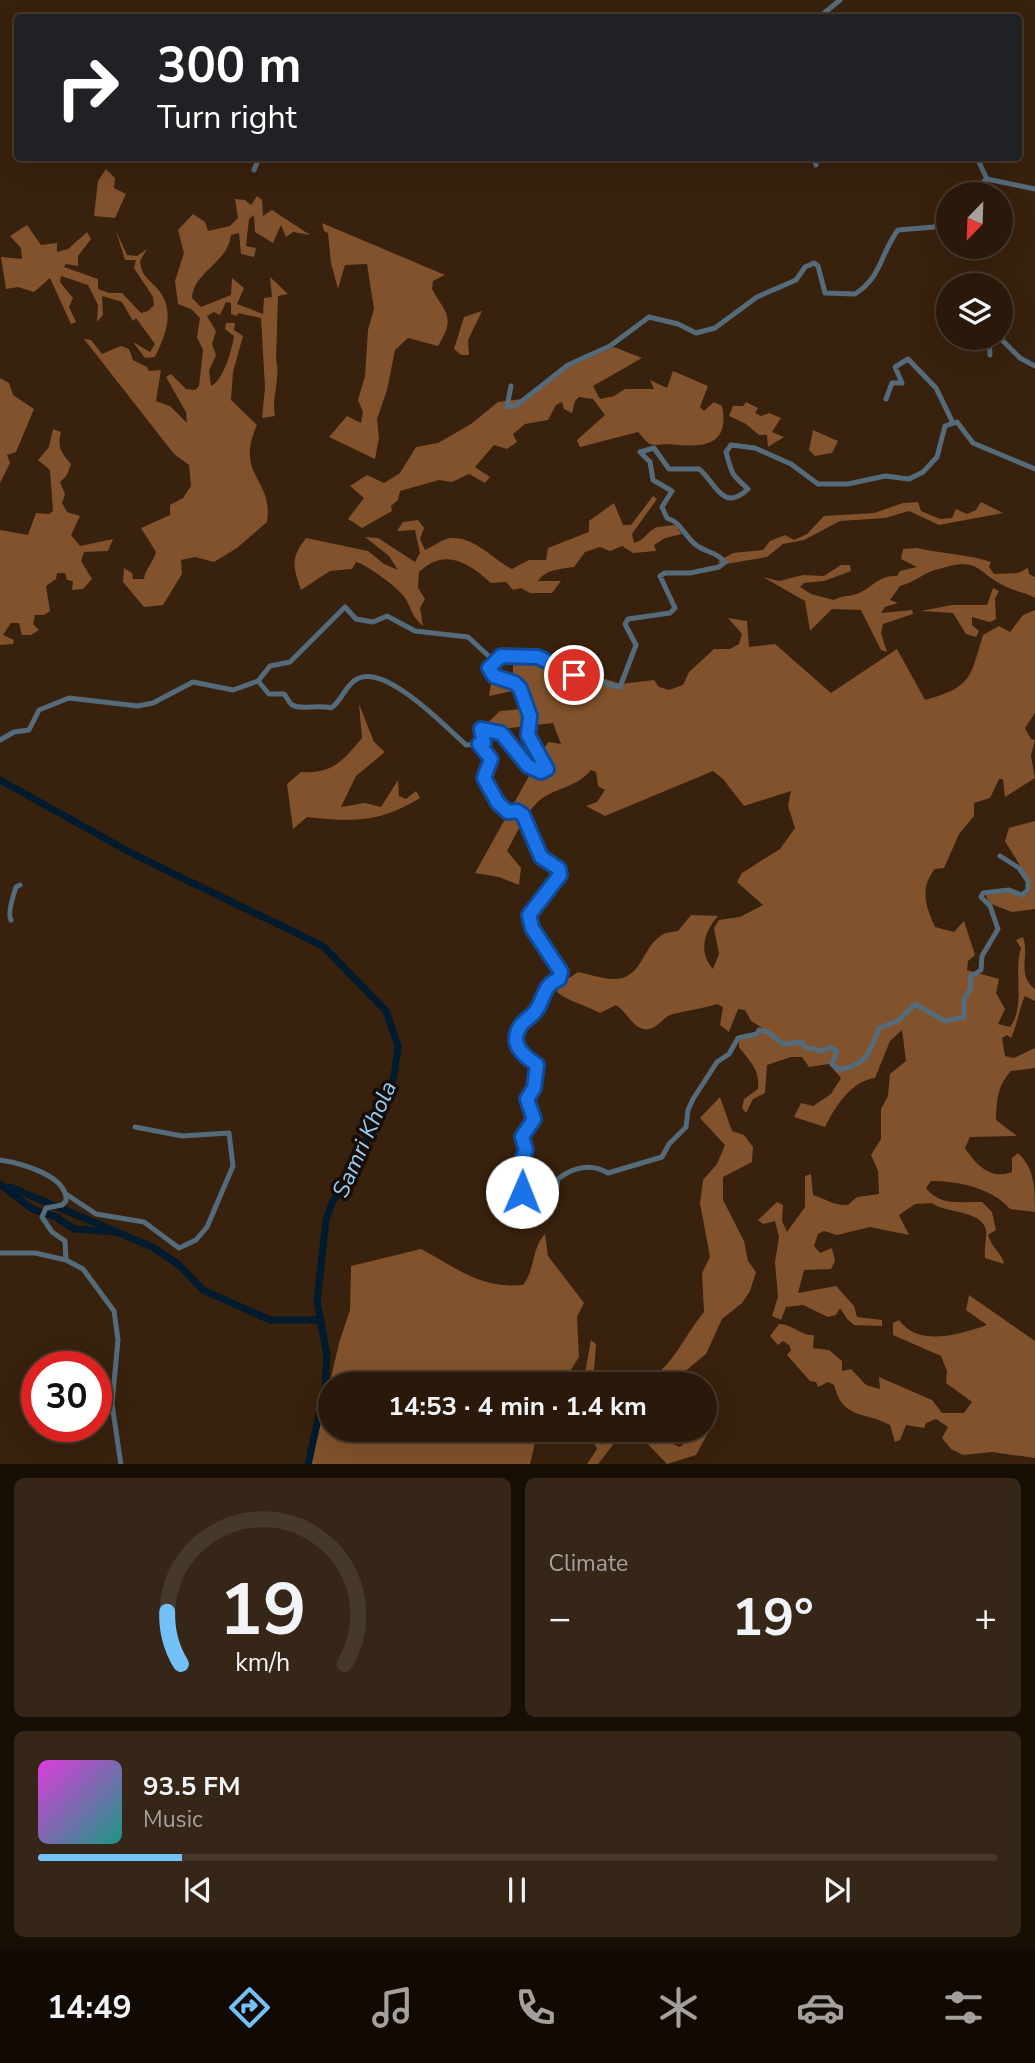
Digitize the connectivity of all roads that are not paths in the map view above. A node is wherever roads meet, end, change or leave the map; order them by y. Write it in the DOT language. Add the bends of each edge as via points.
graph roads {
  1 [pos="840,0"];
  2 [pos="823,14"];
  3 [pos="258,161"];
  4 [pos="815,161"];
  5 [pos="978,161"];
  6 [pos="816,165"];
  7 [pos="254,170"];
  8 [pos="987,179"];
  9 [pos="983,182"];
  10 [pos="1035,189"];
  11 [pos="936,225"];
  12 [pos="990,350"];
  13 [pos="1012,350"];
  14 [pos="990,355"];
  15 [pos="1035,366"];
  16 [pos="511,386"];
  17 [pos="886,399"];
  18 [pos="952,421"];
  19 [pos="1035,469"];
  20 [pos="494,661"];
  21 [pos="258,681"];
  22 [pos="0,740"];
  23 [pos="479,744"];
  24 [pos="1000,856"];
  25 [pos="20,885"];
  26 [pos="0,921"];
  27 [pos="135,1126"];
  28 [pos="0,1160"];
  29 [pos="66,1194"];
  30 [pos="0,1253"];
  31 [pos="66,1261"];
  32 [pos="121,1464"];
  1 -- 2 [label="street"];
  3 -- 7 [label="street"];
  4 -- 6 [label="street"];
  5 -- 8 [label="street"];
  8 -- 9 [label="street"];
  8 -- 10 [label="street"];
  11 -- 16 [label="street" via="898,230 888,243 877,275 855,295 825,293 814,263 796,280 757,298 715,328 696,333 649,317 610,346 568,365 517,405 507,407"];
  12 -- 14 [label="street"];
  13 -- 15 [label="street"];
  17 -- 18 [label="street" via="892,383 902,383 895,367 908,359 936,388"];
  18 -- 19 [label="street" via="966,430 973,443"];
  18 -- 20 [label="street" via="945,426 937,457 909,479 885,476 849,484 818,484 791,464 755,448 731,444 726,452 733,476 748,489 722,496 699,468 669,470 654,448 640,452 650,462 653,480 672,491 662,507 667,518 677,521 696,546 725,562 660,576 675,608 670,613 628,619 625,624 636,645 620,687 574,675 538,657 501,656"];
  20 -- 21 [label="street" via="468,637 415,631 387,616 373,622 356,619 345,607 290,662 270,666"];
  20 -- 23 [label="street" via="489,668 494,676 520,688 530,716 528,735 547,769 541,772 528,766 501,733 481,729 484,743"];
  21 -- 22 [label="street" via="233,690 193,682 153,704 138,706 69,698 39,710 29,730"];
  21 -- 23 [label="street" via="269,694 284,694 290,703 303,708 316,703 331,708 355,680 368,675 429,710 466,745"];
  23 -- 24 [label="street" via="491,759 484,778 498,803 508,812 523,815 541,857 559,869 560,875 529,915 532,928 561,972 559,979 547,986 536,1012 521,1025 516,1044 520,1055 537,1065 534,1088 527,1099 534,1119 522,1137 526,1150 520,1165 522,1192 549,1208 558,1179 570,1169 598,1167 608,1173 662,1157 686,1126 693,1099 738,1038 759,1030 783,1044 802,1042 804,1047 822,1051 830,1047 836,1051 832,1064 839,1070 857,1066 867,1057 879,1027 898,1021 915,1004 945,1021 964,1017 970,977 981,970 982,956 998,929 983,893 1009,890 1022,895 1028,890 1028,881 1018,868"];
  25 -- 26 [label="street" via="13,894 10,919"];
  27 -- 29 [label="street" via="182,1136 229,1133 233,1166 207,1227 196,1240 179,1248 144,1222 96,1214"];
  28 -- 29 [label="street" via="31,1165"];
  29 -- 31 [label="street" via="62,1205 46,1208 42,1217 52,1233 65,1241"];
  30 -- 31 [label="street" via="36,1253"];
  31 -- 32 [label="street" via="83,1269 114,1311 118,1340 112,1404"];
}
